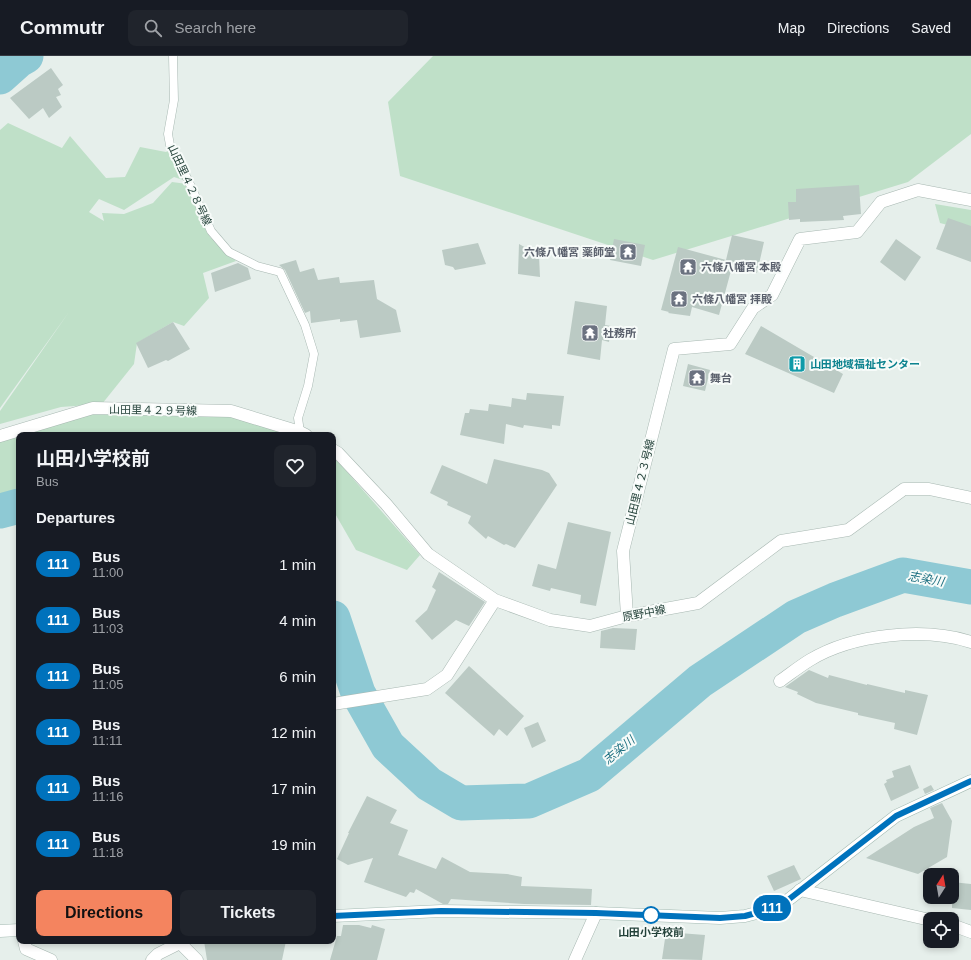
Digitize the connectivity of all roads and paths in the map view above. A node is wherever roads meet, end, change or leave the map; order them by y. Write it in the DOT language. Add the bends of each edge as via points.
graph roads {
  1 [pos="173,56"];
  2 [pos="971,200"];
  3 [pos="300,432"];
  4 [pos="303,432"];
  5 [pos="0,436"];
  6 [pos="336,452"];
  7 [pos="971,498"];
  8 [pos="495,600"];
  9 [pos="627,616"];
  10 [pos="971,642"];
  11 [pos="780,681"];
  12 [pos="336,704"];
  13 [pos="971,781"];
  14 [pos="800,890"];
  15 [pos="596,913"];
  16 [pos="336,916"];
  17 [pos="923,918"];
  18 [pos="959,928"];
  19 [pos="16,930"];
  20 [pos="0,931"];
  21 [pos="971,932"];
  22 [pos="25,944"];
  23 [pos="176,944"];
  24 [pos="182,944"];
  25 [pos="51,960"];
  26 [pos="152,960"];
  27 [pos="197,960"];
  28 [pos="575,960"];
  1 -- 4 [label="lane, 山田里４２８号線" via="174,100 168,134 170,145 211,231 229,252 257,266 280,272 305,325 314,354 298,418"];
  2 -- 9 [label="street, 山田里４２３号線" via="918,190 881,202 856,232 800,238 772,295 753,308 730,344 674,349 623,552"];
  3 -- 5 [label="street, 山田里４２９号線" via="231,411 93,408"];
  6 -- 8 [label="street" via="386,504 428,554"];
  7 -- 9 [label="street, 原野中線" via="929,489 904,489 848,530 781,541 698,603"];
  8 -- 9 [label="street, 原野中線" via="550,620 590,626"];
  8 -- 12 [label="street" via="447,675 427,689"];
  10 -- 11 [label="street" via="940,635 907,634 875,638 839,647 811,659"];
  13 -- 14 [label="street" via="896,816"];
  14 -- 15 [label="street" via="779,907 745,916 720,918"];
  14 -- 17 [label="street"];
  15 -- 16 [label="street" via="441,911"];
  15 -- 28 [label="street"];
  18 -- 21 [label="street"];
  19 -- 20 [label="street"];
  22 -- 25 [label="street" via="26,949"];
  23 -- 26 [label="street"];
  24 -- 27 [label="street"];
}
